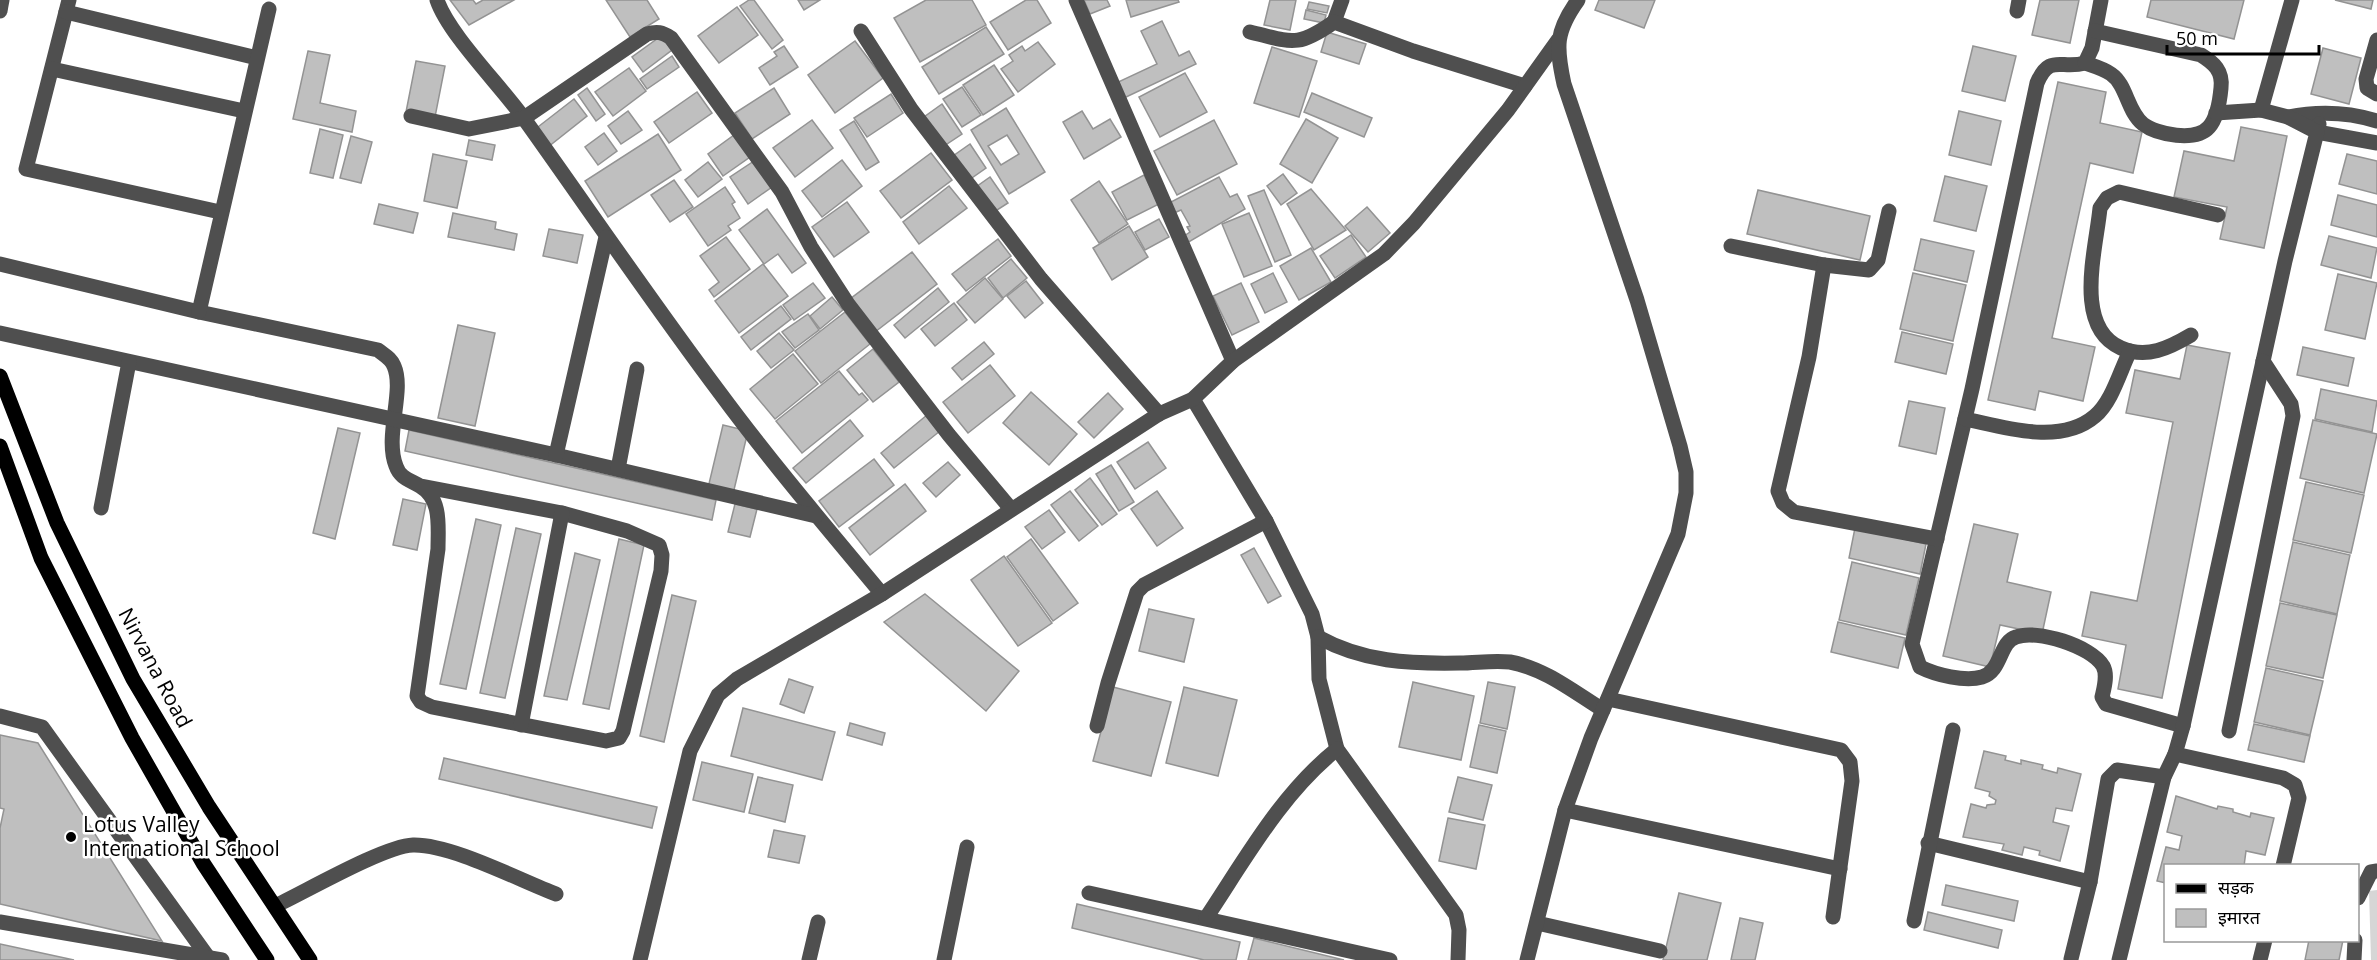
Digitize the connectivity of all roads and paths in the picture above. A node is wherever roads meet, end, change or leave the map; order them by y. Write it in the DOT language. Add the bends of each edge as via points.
graph roads {
  1 [pos="2,0"];
  2 [pos="437,0"];
  3 [pos="1076,0"];
  4 [pos="1342,0"];
  5 [pos="1578,0"];
  6 [pos="2101,0"];
  7 [pos="2292,0"];
  8 [pos="67,6"];
  9 [pos="269,9"];
  10 [pos="0,11"];
  11 [pos="1334,22"];
  12 [pos="2095,30"];
  13 [pos="861,31"];
  14 [pos="1250,32"];
  15 [pos="1558,40"];
  16 [pos="2377,40"];
  17 [pos="257,58"];
  18 [pos="2085,63"];
  19 [pos="52,69"];
  20 [pos="1525,86"];
  21 [pos="2377,94"];
  22 [pos="2261,110"];
  23 [pos="244,111"];
  24 [pos="2216,113"];
  25 [pos="2321,113"];
  26 [pos="411,116"];
  27 [pos="2288,117"];
  28 [pos="524,118"];
  29 [pos="2377,121"];
  30 [pos="2317,132"];
  31 [pos="2377,144"];
  32 [pos="1889,211"];
  33 [pos="220,212"];
  34 [pos="2218,215"];
  35 [pos="606,237"];
  36 [pos="1731,246"];
  37 [pos="0,264"];
  38 [pos="1824,265"];
  39 [pos="199,312"];
  40 [pos="0,333"];
  41 [pos="2191,335"];
  42 [pos="2130,351"];
  43 [pos="1233,361"];
  44 [pos="2263,361"];
  45 [pos="129,362"];
  46 [pos="637,369"];
  47 [pos="0,376"];
  48 [pos="1193,399"];
  49 [pos="1159,414"];
  50 [pos="1965,419"];
  51 [pos="392,420"];
  52 [pos="0,446"];
  53 [pos="556,455"];
  54 [pos="618,469"];
  55 [pos="421,486"];
  56 [pos="101,508"];
  57 [pos="1011,509"];
  58 [pos="562,513"];
  59 [pos="816,516"];
  60 [pos="1266,521"];
  61 [pos="1937,539"];
  62 [pos="882,594"];
  63 [pos="1318,637"];
  64 [pos="1605,704"];
  65 [pos="0,716"];
  66 [pos="521,725"];
  67 [pos="1097,726"];
  68 [pos="2184,726"];
  69 [pos="1953,730"];
  70 [pos="2229,731"];
  71 [pos="1337,749"];
  72 [pos="2175,754"];
  73 [pos="2164,777"];
  74 [pos="1565,810"];
  75 [pos="1928,843"];
  76 [pos="967,847"];
  77 [pos="2283,864"];
  78 [pos="1840,869"];
  79 [pos="2377,871"];
  80 [pos="2090,882"];
  81 [pos="1089,892"];
  82 [pos="556,894"];
  83 [pos="2359,896"];
  84 [pos="275,906"];
  85 [pos="1833,917"];
  86 [pos="1206,918"];
  87 [pos="1914,921"];
  88 [pos="0,922"];
  89 [pos="818,922"];
  90 [pos="1537,923"];
  91 [pos="2264,942"];
  92 [pos="2355,942"];
  93 [pos="1660,951"];
  94 [pos="213,959"];
  95 [pos="2071,959"];
  96 [pos="267,960"];
  97 [pos="310,960"];
  98 [pos="640,960"];
  99 [pos="810,960"];
  100 [pos="944,960"];
  101 [pos="1390,960"];
  102 [pos="1458,960"];
  103 [pos="1527,960"];
  104 [pos="2119,960"];
  105 [pos="2260,960"];
  106 [pos="2354,960"];
  1 -- 10 [label="street"];
  2 -- 28 [label="street" via="449,22"];
  3 -- 43 [label="street"];
  4 -- 11 [label="street"];
  5 -- 15 [label="street"];
  6 -- 12 [label="street"];
  7 -- 22 [label="street"];
  8 -- 17 [label="street"];
  8 -- 19 [label="street"];
  9 -- 17 [label="street"];
  11 -- 14 [label="street" via="1308,40 1295,42"];
  11 -- 20 [label="street"];
  12 -- 18 [label="street"];
  12 -- 24 [label="street" via="2201,55 2214,64 2221,76"];
  13 -- 49 [label="street" via="911,109 1041,279"];
  15 -- 20 [label="street"];
  15 -- 64 [label="street" via="1564,84 1637,300 1686,472 1678,534"];
  16 -- 21 [label="street" via="2366,79 2367,88"];
  17 -- 23 [label="street"];
  18 -- 24 [label="street" via="2117,80 2130,108 2147,127 2195,135 2209,128"];
  18 -- 50 [label="street" via="2053,63 2043,70 2037,83"];
  19 -- 23 [label="street"];
  19 -- 33 [label="street" via="26,169"];
  20 -- 43 [label="street" via="1509,110 1384,254"];
  22 -- 24 [label="street"];
  22 -- 27 [label="street"];
  23 -- 33 [label="street"];
  25 -- 27 [label="street"];
  25 -- 29 [label="street"];
  25 -- 30 [label="street"];
  26 -- 28 [label="street" via="469,129"];
  27 -- 30 [label="street"];
  28 -- 35 [label="street"];
  28 -- 57 [label="street" via="647,34 657,31 671,38 782,192 848,304"];
  30 -- 31 [label="street"];
  30 -- 44 [label="street"];
  32 -- 38 [label="street" via="1875,266 1858,271"];
  33 -- 39 [label="street"];
  34 -- 42 [label="street" via="2119,192 2107,198 2100,208 2090,303 2096,325 2110,343"];
  35 -- 53 [label="street"];
  35 -- 59 [label="street" via="721,395"];
  36 -- 38 [label="street"];
  37 -- 39 [label="street"];
  38 -- 61 [label="street" via="1809,357 1778,491 1794,512"];
  39 -- 51 [label="street" via="378,350 395,366 398,382"];
  40 -- 45 [label="street"];
  41 -- 42 [label="street" via="2151,353"];
  42 -- 50 [label="street" via="2095,416 2076,426 2049,432"];
  43 -- 48 [label="street"];
  44 -- 68 [label="street"];
  44 -- 70 [label="street" via="2291,404 2293,416"];
  45 -- 51 [label="street"];
  45 -- 56 [label="street"];
  46 -- 54 [label="street"];
  47 -- 84 [label="main road, Nirvana Road" via="57,523 133,679 209,807"];
  48 -- 49 [label="street"];
  48 -- 60 [label="street"];
  49 -- 57 [label="street"];
  50 -- 61 [label="street"];
  51 -- 53 [label="street"];
  51 -- 55 [label="street" via="394,464 399,474"];
  52 -- 96 [label="main road" via="41,558 132,738 203,863"];
  53 -- 54 [label="street"];
  54 -- 59 [label="street"];
  55 -- 58 [label="street"];
  55 -- 66 [label="street" via="435,503 438,549 417,696 432,707"];
  57 -- 62 [label="street"];
  58 -- 66 [label="street"];
  58 -- 66 [label="street" via="650,539 659,545 660,571 619,738 606,741"];
  59 -- 62 [label="street"];
  60 -- 63 [label="street" via="1312,614"];
  60 -- 67 [label="street" via="1137,592"];
  61 -- 68 [label="street" via="1912,645 1920,668 1972,679 1993,670 2008,640 2017,636 2076,644 2103,667 2106,677 2102,698 2106,704"];
  62 -- 98 [label="street" via="718,695 690,751"];
  63 -- 64 [label="street" via="1341,650 1396,662 1496,661 1531,667"];
  63 -- 71 [label="street" via="1319,679"];
  64 -- 74 [label="street"];
  64 -- 78 [label="street" via="1841,750 1850,762 1852,781"];
  65 -- 94 [label="street" via="42,727"];
  68 -- 72 [label="street"];
  69 -- 75 [label="street"];
  71 -- 86 [label="street" via="1310,771 1278,808"];
  71 -- 102 [label="street" via="1456,915"];
  72 -- 73 [label="street"];
  72 -- 77 [label="street" via="2283,778 2295,785 2299,798"];
  73 -- 80 [label="street" via="2117,770 2111,773"];
  73 -- 104 [label="street"];
  74 -- 78 [label="street"];
  74 -- 90 [label="street"];
  75 -- 80 [label="street"];
  75 -- 87 [label="street"];
  76 -- 100 [label="street"];
  78 -- 85 [label="street"];
  79 -- 83 [label="street" via="2371,872"];
  80 -- 95 [label="street"];
  81 -- 86 [label="street"];
  82 -- 84 [label="street" via="438,848 410,845"];
  84 -- 97 [label="main road, Nirvana Road"];
  86 -- 101 [label="street"];
  88 -- 94 [label="street"];
  89 -- 99 [label="street"];
  90 -- 93 [label="street"];
  90 -- 103 [label="street"];
  91 -- 105 [label="street"];
  92 -- 106 [label="street"];
}
